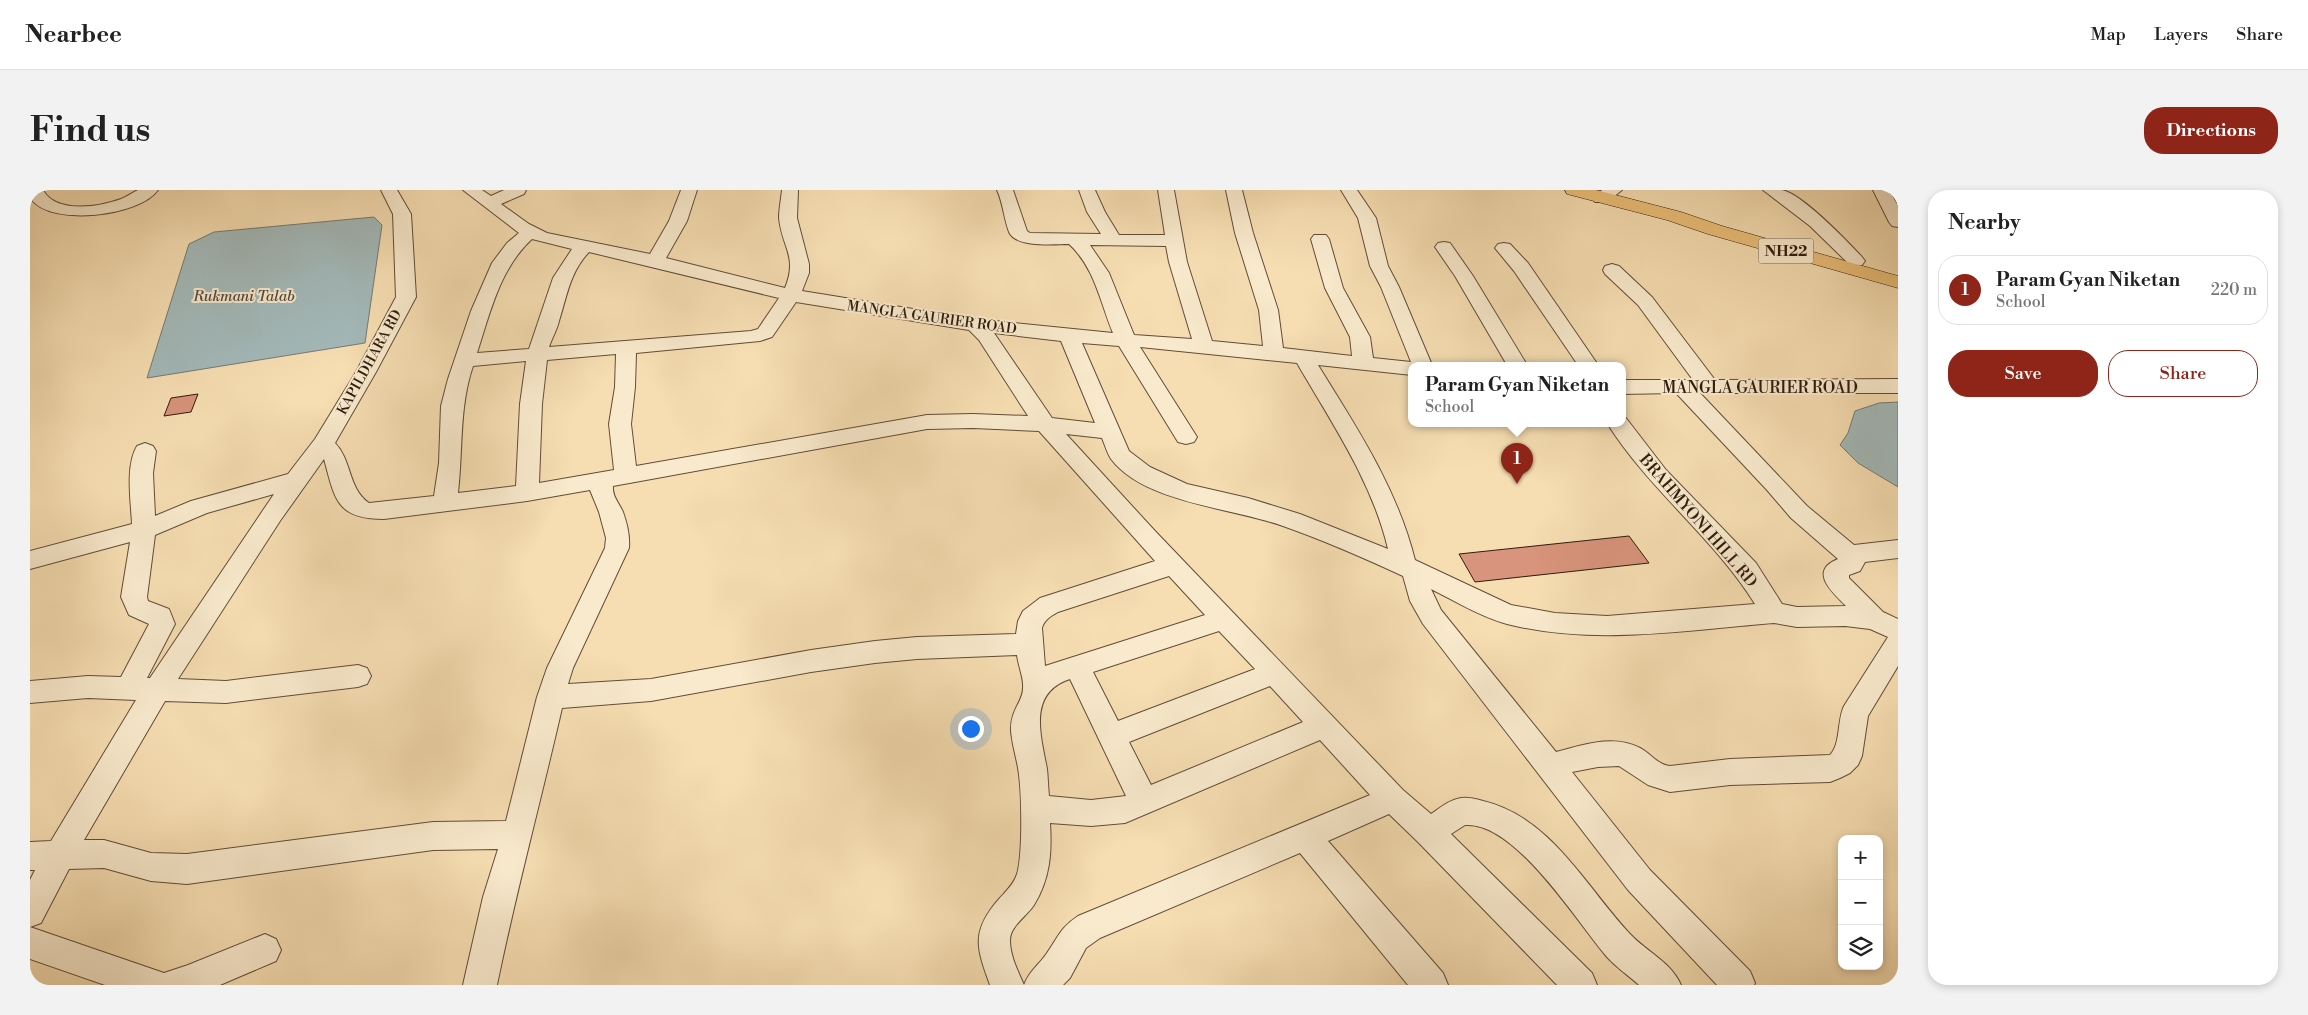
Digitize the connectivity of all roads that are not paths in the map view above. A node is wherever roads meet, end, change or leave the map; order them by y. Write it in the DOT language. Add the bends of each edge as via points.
graph roads {
  1 [pos="35,190"];
  2 [pos="150,190"];
  3 [pos="389,190"];
  4 [pos="471,190"];
  5 [pos="518,190"];
  6 [pos="689,190"];
  7 [pos="790,190"];
  8 [pos="1005,190"];
  9 [pos="1087,190"];
  10 [pos="1166,190"];
  11 [pos="1234,190"];
  12 [pos="1350,190"];
  13 [pos="1574,190"];
  14 [pos="1771,190"];
  15 [pos="1881,190"];
  16 [pos="1608,194"];
  17 [pos="490,203"];
  18 [pos="1674,216"];
  19 [pos="1898,222"];
  20 [pos="530,232"];
  21 [pos="1074,238"];
  22 [pos="1113,239"];
  23 [pos="1320,239"];
  24 [pos="1174,241"];
  25 [pos="585,246"];
  26 [pos="1444,247"];
  27 [pos="1504,248"];
  28 [pos="655,261"];
  29 [pos="1856,261"];
  30 [pos="1612,270"];
  31 [pos="1898,273"];
  32 [pos="1898,282"];
  33 [pos="791,295"];
  34 [pos="975,325"];
  35 [pos="1069,336"];
  36 [pos="1125,340"];
  37 [pos="1204,346"];
  38 [pos="626,347"];
  39 [pos="538,353"];
  40 [pos="1273,353"];
  41 [pos="1304,358"];
  42 [pos="465,360"];
  43 [pos="1421,362"];
  44 [pos="1515,362"];
  45 [pos="1586,362"];
  46 [pos="1363,364"];
  47 [pos="1408,369"];
  48 [pos="1898,386"];
  49 [pos="1626,387"];
  50 [pos="1682,387"];
  51 [pos="1710,387"];
  52 [pos="1044,423"];
  53 [pos="1621,427"];
  54 [pos="1110,432"];
  55 [pos="1186,437"];
  56 [pos="323,444"];
  57 [pos="145,451"];
  58 [pos="614,477"];
  59 [pos="295,480"];
  60 [pos="527,493"];
  61 [pos="446,503"];
  62 [pos="144,530"];
  63 [pos="1898,549"];
  64 [pos="1848,555"];
  65 [pos="30,560"];
  66 [pos="1173,565"];
  67 [pos="1409,568"];
  68 [pos="1774,612"];
  69 [pos="1224,619"];
  70 [pos="1874,619"];
  71 [pos="1898,630"];
  72 [pos="1898,643"];
  73 [pos="1029,644"];
  74 [pos="1077,666"];
  75 [pos="1275,673"];
  76 [pos="358,676"];
  77 [pos="128,689"];
  78 [pos="1037,689"];
  79 [pos="155,691"];
  80 [pos="30,692"];
  81 [pos="551,697"];
  82 [pos="1324,726"];
  83 [pos="1111,736"];
  84 [pos="1548,766"];
  85 [pos="1393,800"];
  86 [pos="1144,802"];
  87 [pos="1034,807"];
  88 [pos="1428,832"];
  89 [pos="518,835"];
  90 [pos="1305,836"];
  91 [pos="60,854"];
  92 [pos="30,856"];
  93 [pos="30,912"];
  94 [pos="30,943"];
  95 [pos="266,950"];
  96 [pos="1738,983"];
  97 [pos="152,985"];
  98 [pos="175,985"];
  99 [pos="480,985"];
  100 [pos="1007,985"];
  101 [pos="1040,985"];
  102 [pos="1431,985"];
  103 [pos="1580,985"];
  104 [pos="1664,985"];
  1 -- 2 [label="street" via="37,198 44,203 65,210 84,211 125,204"];
  3 -- 56 [label="street, KAPILDHARA RD" via="402,214 406,297"];
  4 -- 17 [label="street, MANGLA GAURIER ROAD"];
  5 -- 17 [label="street"];
  6 -- 28 [label="street" via="678,221"];
  7 -- 33 [label="street" via="789,226 800,264"];
  8 -- 21 [label="street" via="1020,236 1040,240"];
  9 -- 22 [label="street"];
  10 -- 24 [label="street"];
  11 -- 40 [label="street" via="1270,317"];
  12 -- 43 [label="street" via="1367,218 1379,266"];
  13 -- 16 [label="main road"];
  14 -- 29 [label="street" via="1830,234"];
  15 -- 19 [label="street"];
  16 -- 18 [label="main road"];
  17 -- 20 [label="street, MANGLA GAURIER ROAD"];
  18 -- 29 [label="main road, NH22" via="1714,221"];
  18 -- 32 [label="main road, NH22"];
  20 -- 25 [label="street, MANGLA GAURIER ROAD"];
  20 -- 42 [label="street" via="501,263"];
  21 -- 22 [label="street"];
  21 -- 36 [label="street" via="1084,246 1098,269"];
  22 -- 24 [label="street"];
  23 -- 46 [label="street" via="1337,297 1360,337"];
  24 -- 37 [label="street"];
  25 -- 28 [label="street, MANGLA GAURIER ROAD"];
  25 -- 39 [label="street" via="572,258 562,276"];
  26 -- 44 [label="street"];
  27 -- 45 [label="street" via="1521,267"];
  28 -- 33 [label="street, MANGLA GAURIER ROAD"];
  29 -- 31 [label="main road, NH22"];
  30 -- 51 [label="street" via="1645,301"];
  33 -- 34 [label="street, MANGLA GAURIER ROAD"];
  33 -- 38 [label="street" via="765,333 759,335"];
  34 -- 35 [label="street, MANGLA GAURIER ROAD"];
  34 -- 52 [label="street" via="986,336"];
  35 -- 36 [label="street, MANGLA GAURIER ROAD"];
  35 -- 54 [label="street"];
  36 -- 37 [label="street, MANGLA GAURIER ROAD"];
  36 -- 55 [label="street"];
  37 -- 40 [label="street, MANGLA GAURIER ROAD"];
  38 -- 39 [label="street"];
  38 -- 58 [label="street" via="625,387"];
  39 -- 42 [label="street"];
  39 -- 60 [label="street"];
  40 -- 41 [label="street, MANGLA GAURIER ROAD"];
  41 -- 46 [label="street, MANGLA GAURIER ROAD"];
  41 -- 67 [label="street" via="1380,490"];
  42 -- 61 [label="street" via="452,406"];
  46 -- 47 [label="street, MANGLA GAURIER ROAD"];
  48 -- 51 [label="street, MANGLA GAURIER ROAD"];
  49 -- 50 [label="street, MANGLA GAURIER ROAD"];
  50 -- 51 [label="street, MANGLA GAURIER ROAD"];
  50 -- 64 [label="street" via="1799,512"];
  52 -- 54 [label="street"];
  52 -- 58 [label="street" via="952,420 912,424"];
  52 -- 66 [label="street"];
  53 -- 68 [label="street, BRAHMYONI HILL RD" via="1658,476 1747,570"];
  54 -- 67 [label="street" via="1120,455 1128,463 1166,486 1283,517"];
  56 -- 59 [label="street, KAPILDHARA RD"];
  56 -- 61 [label="street" via="334,455 344,492 364,511"];
  57 -- 62 [label="street" via="142,474"];
  58 -- 60 [label="street"];
  58 -- 81 [label="street" via="601,492 611,512 618,538 617,548 560,668"];
  59 -- 62 [label="street" via="199,507"];
  59 -- 79 [label="street, KAPILDHARA RD"];
  60 -- 61 [label="street"];
  62 -- 65 [label="street"];
  62 -- 77 [label="street" via="135,604 160,616 162,624"];
  63 -- 64 [label="street"];
  64 -- 70 [label="street" via="1853,562 1836,570 1835,574"];
  66 -- 69 [label="street"];
  66 -- 73 [label="street" via="1049,605 1031,620"];
  67 -- 68 [label="street" via="1507,614 1555,624 1607,626"];
  67 -- 84 [label="street" via="1424,606"];
  68 -- 70 [label="street" via="1797,618 1845,616"];
  69 -- 74 [label="street"];
  69 -- 75 [label="street"];
  70 -- 71 [label="street"];
  72 -- 84 [label="street" via="1854,714 1848,756 1830,769 1728,772 1668,779 1627,755 1618,754"];
  73 -- 78 [label="street"];
  73 -- 81 [label="street" via="875,652 651,690"];
  74 -- 78 [label="street" via="1045,678"];
  74 -- 83 [label="street"];
  75 -- 82 [label="street"];
  75 -- 83 [label="street"];
  76 -- 79 [label="street" via="245,691"];
  77 -- 79 [label="street"];
  77 -- 80 [label="street" via="72,688"];
  78 -- 87 [label="street" via="1025,715"];
  79 -- 91 [label="street, KAPILDHARA RD"];
  81 -- 89 [label="street"];
  82 -- 85 [label="street"];
  82 -- 86 [label="street"];
  83 -- 86 [label="street"];
  84 -- 96 [label="street" via="1639,880"];
  85 -- 88 [label="street"];
  85 -- 90 [label="street"];
  86 -- 87 [label="street" via="1105,814 1077,814"];
  87 -- 100 [label="street" via="1036,845 1032,877 1022,896 997,925 994,940 997,960"];
  88 -- 103 [label="street"];
  88 -- 104 [label="street" via="1459,812 1468,810 1519,831 1544,854 1620,947"];
  89 -- 91 [label="street" via="433,836 187,869 151,867 104,854"];
  89 -- 99 [label="street"];
  90 -- 101 [label="street" via="1089,927 1075,937 1058,966"];
  90 -- 102 [label="street"];
  91 -- 92 [label="street"];
  91 -- 93 [label="street, KAPILDHARA RD"];
  94 -- 97 [label="street"];
  95 -- 98 [label="street"];
}
